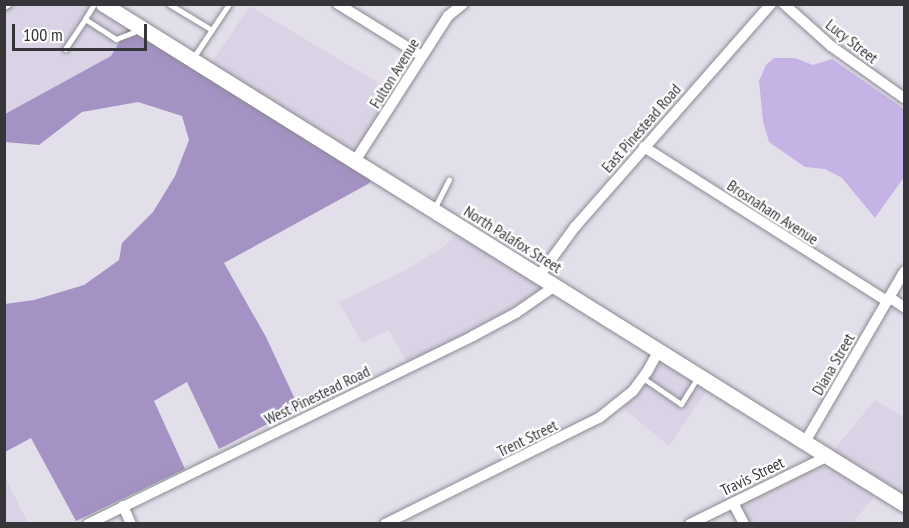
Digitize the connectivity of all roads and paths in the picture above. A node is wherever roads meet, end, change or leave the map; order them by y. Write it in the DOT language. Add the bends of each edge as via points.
graph roads {
  1 [pos="9,4"];
  2 [pos="94,4"];
  3 [pos="103,4"];
  4 [pos="169,4"];
  5 [pos="229,4"];
  6 [pos="338,4"];
  7 [pos="463,4"];
  8 [pos="771,4"];
  9 [pos="784,4"];
  10 [pos="4,7"];
  11 [pos="85,19"];
  12 [pos="137,26"];
  13 [pos="212,30"];
  14 [pos="65,49"];
  15 [pos="422,56"];
  16 [pos="192,60"];
  17 [pos="904,98"];
  18 [pos="644,147"];
  19 [pos="355,161"];
  20 [pos="449,180"];
  21 [pos="433,210"];
  22 [pos="904,272"];
  23 [pos="539,276"];
  24 [pos="555,286"];
  25 [pos="888,299"];
  26 [pos="904,307"];
  27 [pos="658,350"];
  28 [pos="698,375"];
  29 [pos="643,378"];
  30 [pos="805,442"];
  31 [pos="828,456"];
  32 [pos="903,501"];
  33 [pos="732,503"];
  34 [pos="123,506"];
  35 [pos="88,524"];
  36 [pos="131,524"];
  37 [pos="386,524"];
  38 [pos="690,524"];
  39 [pos="744,524"];
  1 -- 10 [label="lane"];
  2 -- 11 [label="lane"];
  3 -- 12 [label="main road, North Palafox Street"];
  4 -- 13 [label="lane"];
  5 -- 13 [label="lane"];
  6 -- 15 [label="street"];
  7 -- 15 [label="street, Fulton Avenue" via="448,16"];
  8 -- 18 [label="street, East Pinestead Road"];
  9 -- 17 [label="street, Lucy Street" via="838,52"];
  11 -- 12 [label="lane" via="116,39 134,32"];
  11 -- 14 [label="lane"];
  12 -- 16 [label="main road, North Palafox Street"];
  13 -- 16 [label="lane"];
  15 -- 19 [label="street, Fulton Avenue"];
  16 -- 19 [label="main road, North Palafox Street"];
  18 -- 23 [label="street, East Pinestead Road" via="575,227"];
  18 -- 25 [label="street, Brosnaham Avenue"];
  19 -- 21 [label="main road, North Palafox Street"];
  20 -- 21 [label="lane"];
  21 -- 23 [label="main road, North Palafox Street"];
  22 -- 25 [label="street, Diana Street"];
  23 -- 24 [label="main road, North Palafox Street"];
  24 -- 27 [label="main road, North Palafox Street"];
  24 -- 34 [label="street, West Pinestead Road" via="473,336"];
  25 -- 26 [label="street, Brosnaham Avenue"];
  25 -- 30 [label="street, Diana Street"];
  27 -- 28 [label="main road, North Palafox Street"];
  27 -- 29 [label="street, Trent Street"];
  28 -- 29 [label="lane" via="681,404"];
  28 -- 30 [label="main road, North Palafox Street"];
  29 -- 37 [label="street, Trent Street" via="624,400 599,418"];
  30 -- 31 [label="main road, North Palafox Street"];
  31 -- 32 [label="main road, North Palafox Street"];
  31 -- 33 [label="street, Travis Street"];
  33 -- 38 [label="street, Travis Street"];
  33 -- 39 [label="street"];
  34 -- 35 [label="street, West Pinestead Road"];
  34 -- 36 [label="street"];
}
